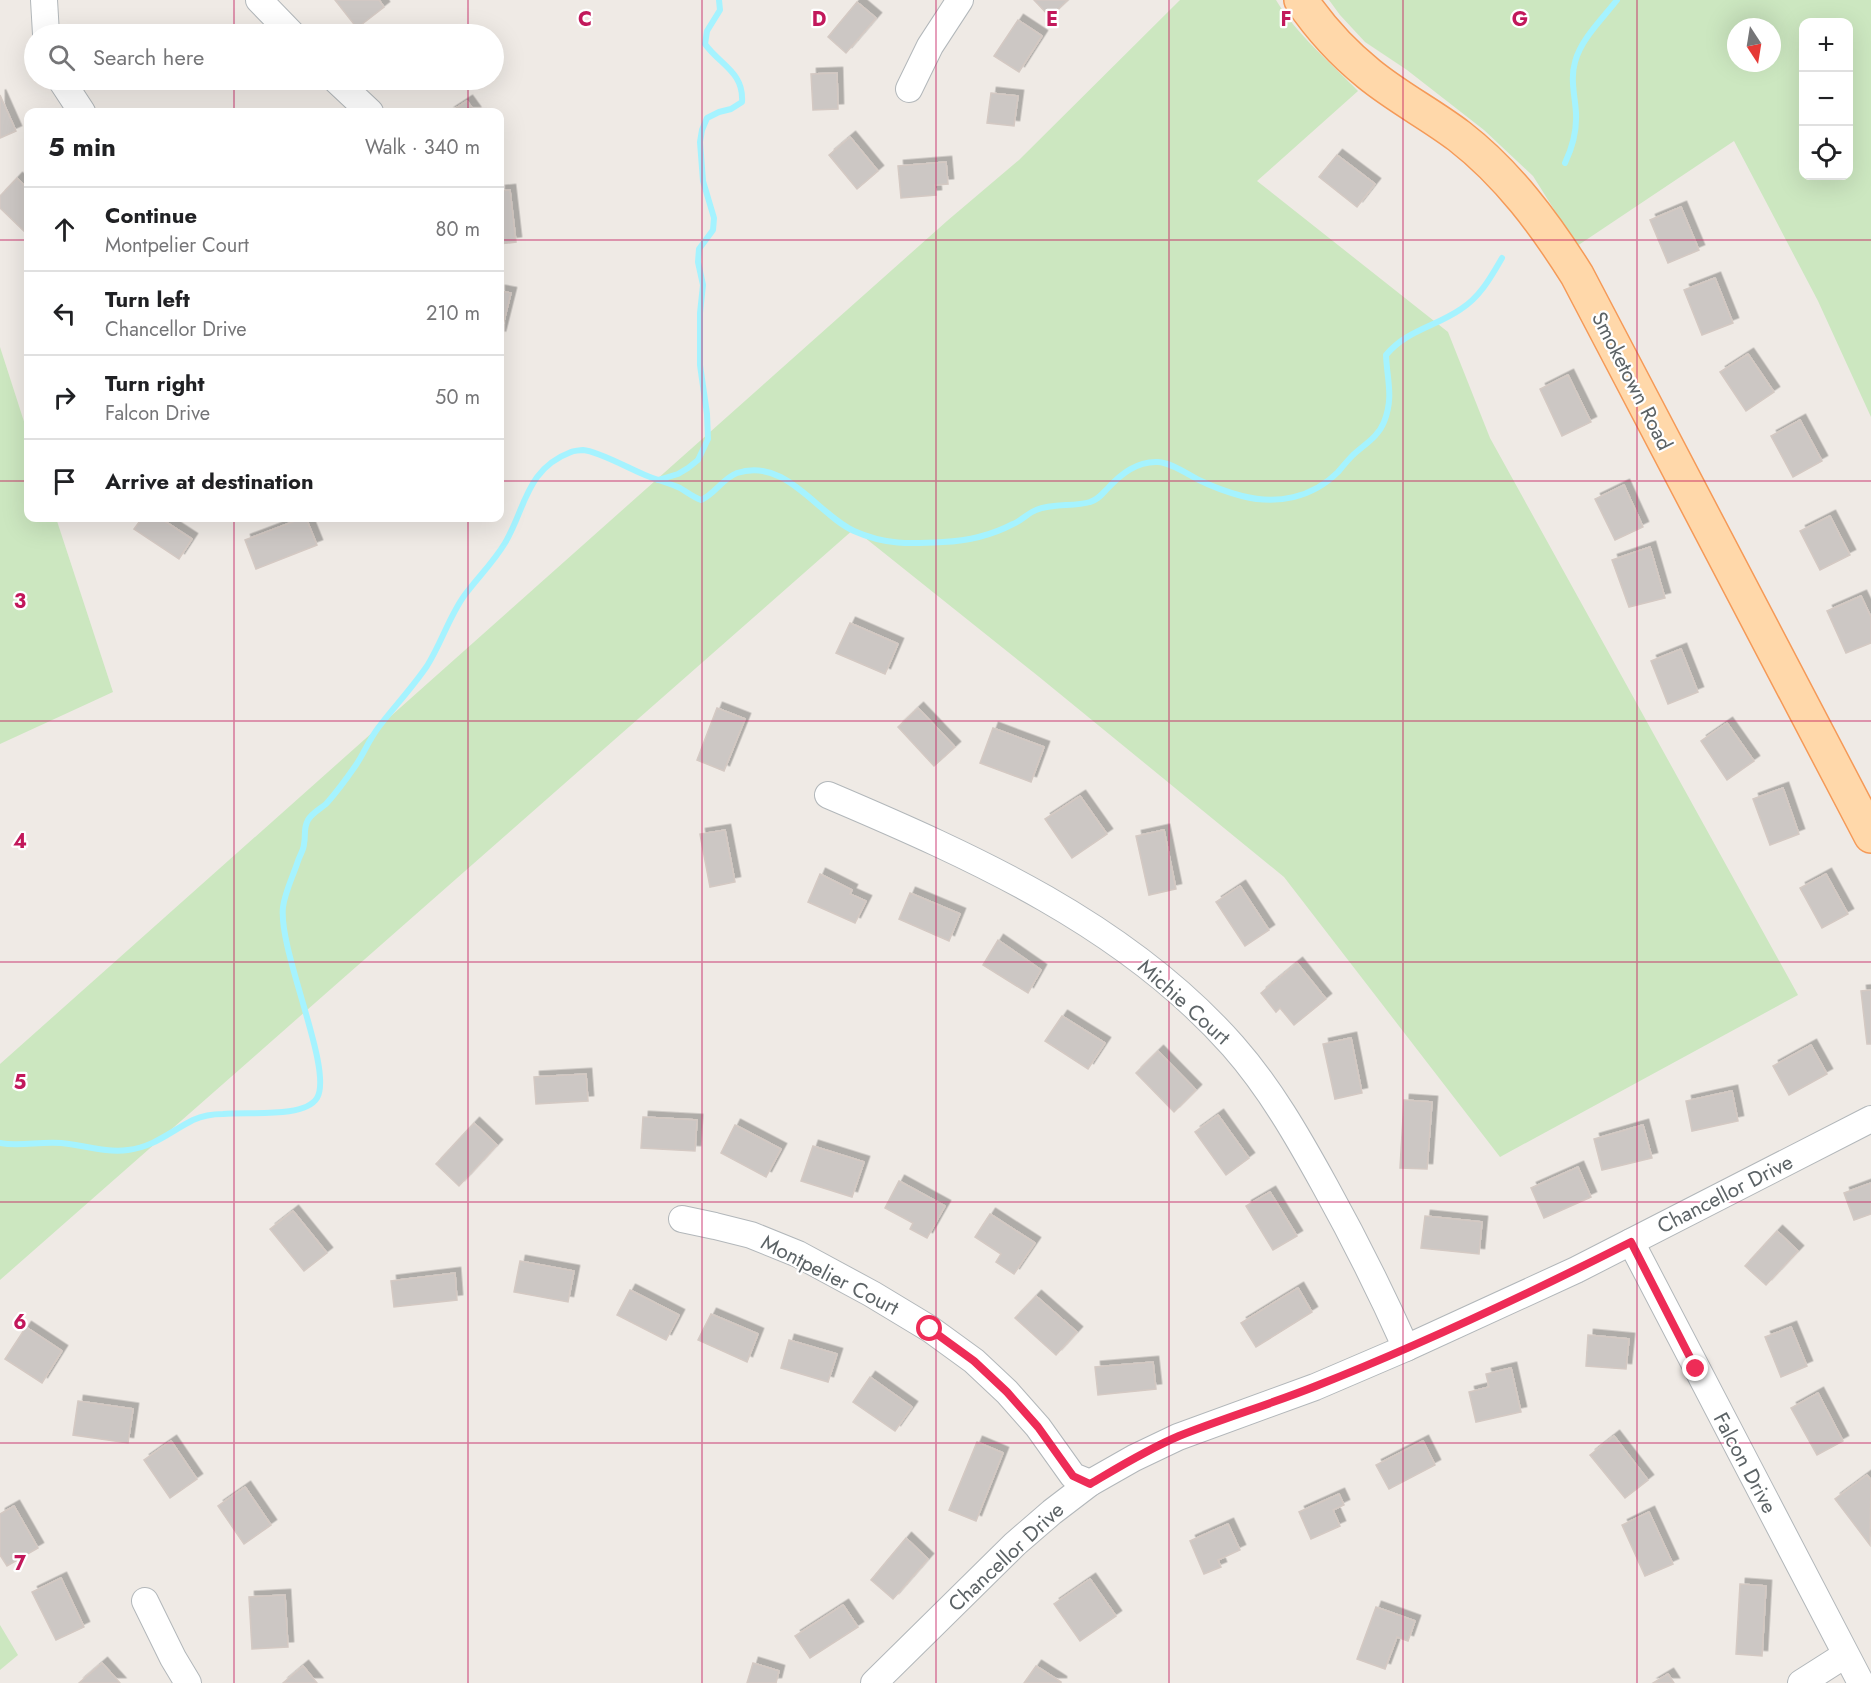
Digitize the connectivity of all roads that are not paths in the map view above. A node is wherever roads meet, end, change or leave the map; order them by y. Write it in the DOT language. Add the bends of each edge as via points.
graph roads {
  1 [pos="44,0"];
  2 [pos="259,0"];
  3 [pos="960,0"];
  4 [pos="1301,0"];
  5 [pos="45,24"];
  6 [pos="282,24"];
  7 [pos="909,89"];
  8 [pos="67,90"];
  9 [pos="347,90"];
  10 [pos="79,108"];
  11 [pos="366,108"];
  12 [pos="828,795"];
  13 [pos="1871,836"];
  14 [pos="1871,1119"];
  15 [pos="682,1219"];
  16 [pos="1631,1242"];
  17 [pos="1406,1348"];
  18 [pos="1090,1484"];
  19 [pos="145,1601"];
  20 [pos="1845,1655"];
  21 [pos="188,1683"];
  22 [pos="874,1683"];
  23 [pos="1801,1683"];
  24 [pos="1861,1683"];
  1 -- 5 [label="street"];
  2 -- 6 [label="street"];
  3 -- 7 [label="street" via="930,46"];
  4 -- 13 [label="main road, Smoketown Road" via="1340,48 1472,147 1499,172 1553,236"];
  8 -- 10 [label="street"];
  9 -- 11 [label="street"];
  12 -- 17 [label="street, Michie Court" via="929,838 1062,908 1165,980 1205,1016 1274,1098 1292,1127 1360,1250"];
  14 -- 16 [label="street, Chancellor Drive"];
  15 -- 18 [label="street, Montpelier Court" via="751,1235 798,1254 930,1329 974,1361 1007,1392 1073,1476"];
  16 -- 17 [label="street, Chancellor Drive"];
  16 -- 20 [label="street, Falcon Drive"];
  17 -- 18 [label="street, Chancellor Drive" via="1315,1387 1178,1437"];
  18 -- 22 [label="street, Chancellor Drive" via="1016,1544"];
  19 -- 21 [label="street"];
  20 -- 23 [label="street"];
  20 -- 24 [label="street, Falcon Drive"];
}
